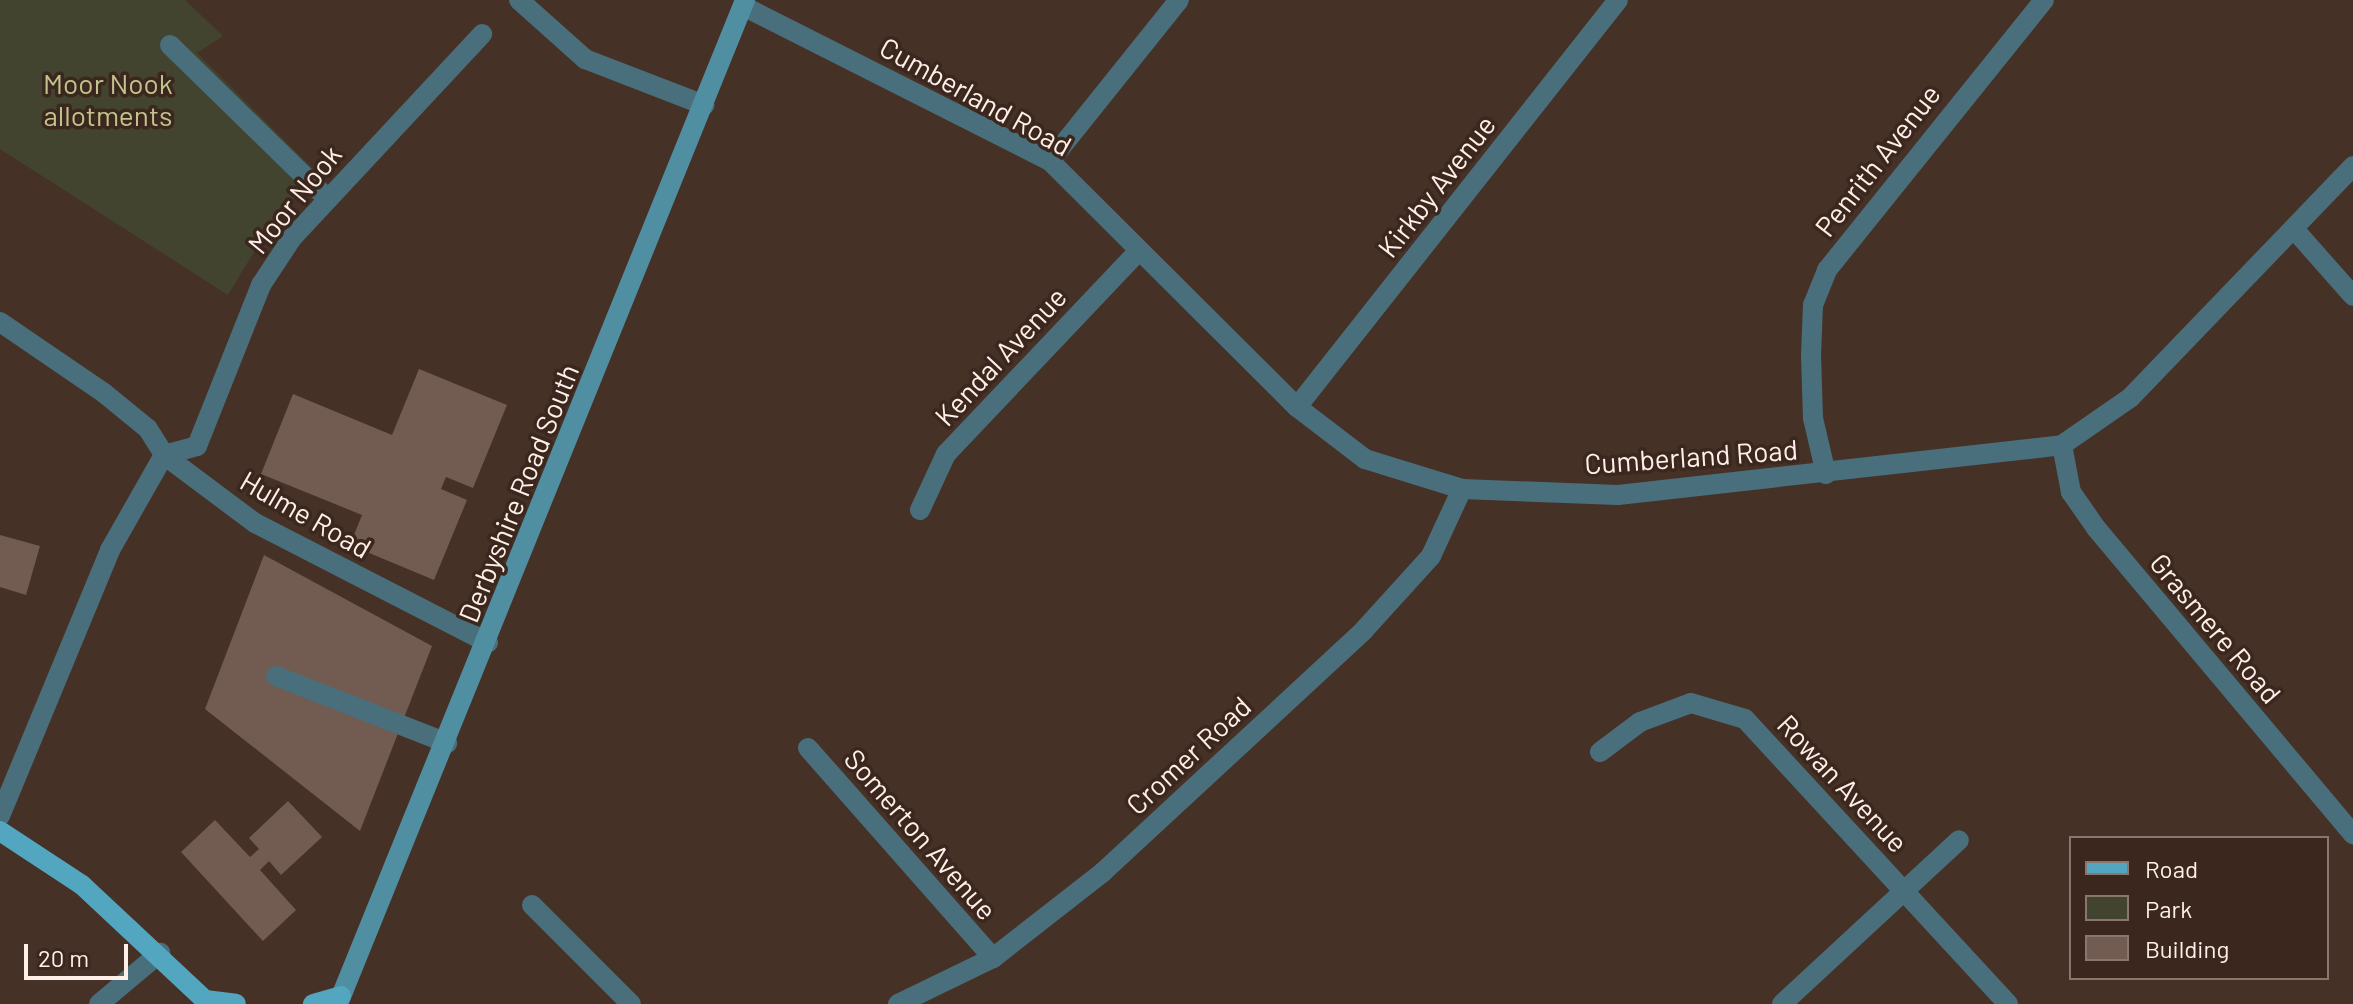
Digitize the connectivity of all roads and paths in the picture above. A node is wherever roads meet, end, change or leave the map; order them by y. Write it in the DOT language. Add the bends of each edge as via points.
graph roads {
  1 [pos="519,0"];
  2 [pos="1179,0"];
  3 [pos="1618,0"];
  4 [pos="2044,0"];
  5 [pos="744,3"];
  6 [pos="482,34"];
  7 [pos="170,45"];
  8 [pos="704,105"];
  9 [pos="1050,161"];
  10 [pos="2353,166"];
  11 [pos="326,197"];
  12 [pos="2294,229"];
  13 [pos="1138,252"];
  14 [pos="2353,296"];
  15 [pos="0,322"];
  16 [pos="1297,407"];
  17 [pos="2062,445"];
  18 [pos="164,455"];
  19 [pos="1826,474"];
  20 [pos="1462,489"];
  21 [pos="920,510"];
  22 [pos="488,643"];
  23 [pos="276,676"];
  24 [pos="447,743"];
  25 [pos="808,748"];
  26 [pos="1600,752"];
  27 [pos="0,816"];
  28 [pos="0,831"];
  29 [pos="2353,834"];
  30 [pos="1959,840"];
  31 [pos="1905,892"];
  32 [pos="532,905"];
  33 [pos="160,953"];
  34 [pos="993,958"];
  35 [pos="339,1000"];
  36 [pos="207,1002"];
  37 [pos="99,1004"];
  38 [pos="236,1004"];
  39 [pos="313,1004"];
  40 [pos="631,1004"];
  41 [pos="898,1004"];
  42 [pos="1782,1004"];
  43 [pos="2008,1004"];
  1 -- 8 [label="street" via="585,59"];
  2 -- 9 [label="street"];
  3 -- 16 [label="street, Kirkby Avenue"];
  4 -- 19 [label="street, Penrith Avenue" via="1827,270 1813,305 1811,356 1813,418"];
  5 -- 8 [label="street, Derbyshire Road South"];
  5 -- 9 [label="street, Cumberland Road"];
  6 -- 11 [label="street, Moor Nook"];
  7 -- 11 [label="street"];
  8 -- 22 [label="street, Derbyshire Road South"];
  9 -- 13 [label="street, Cumberland Road"];
  10 -- 12 [label="street, Cumberland Road"];
  11 -- 18 [label="street, Moor Nook" via="261,285 197,446"];
  12 -- 14 [label="street"];
  12 -- 17 [label="street, Cumberland Road" via="2130,398"];
  13 -- 16 [label="street, Cumberland Road"];
  13 -- 21 [label="street, Kendal Avenue" via="946,454"];
  15 -- 18 [label="street, Hulme Road" via="115,402 148,429"];
  16 -- 20 [label="street, Cumberland Road" via="1365,459"];
  17 -- 19 [label="street, Cumberland Road"];
  17 -- 29 [label="street, Grasmere Road" via="2071,492 2096,528"];
  18 -- 22 [label="street, Hulme Road" via="255,523"];
  18 -- 27 [label="street" via="110,550"];
  19 -- 20 [label="street, Cumberland Road" via="1618,495"];
  20 -- 34 [label="street, Cromer Road" via="1431,556 1364,630 1103,872"];
  22 -- 24 [label="street, Derbyshire Road South"];
  23 -- 24 [label="street"];
  24 -- 35 [label="street, Derbyshire Road South"];
  25 -- 34 [label="street, Somerton Avenue"];
  26 -- 31 [label="street, Rowan Avenue" via="1640,722 1691,703 1745,719"];
  28 -- 33 [label="main road" via="82,885"];
  30 -- 31 [label="street"];
  31 -- 42 [label="street"];
  31 -- 43 [label="street, Rowan Avenue"];
  32 -- 40 [label="street"];
  33 -- 36 [label="main road"];
  33 -- 37 [label="street"];
  34 -- 41 [label="street, Cromer Road"];
  35 -- 39 [label="main road"];
  36 -- 38 [label="main road"];
}
